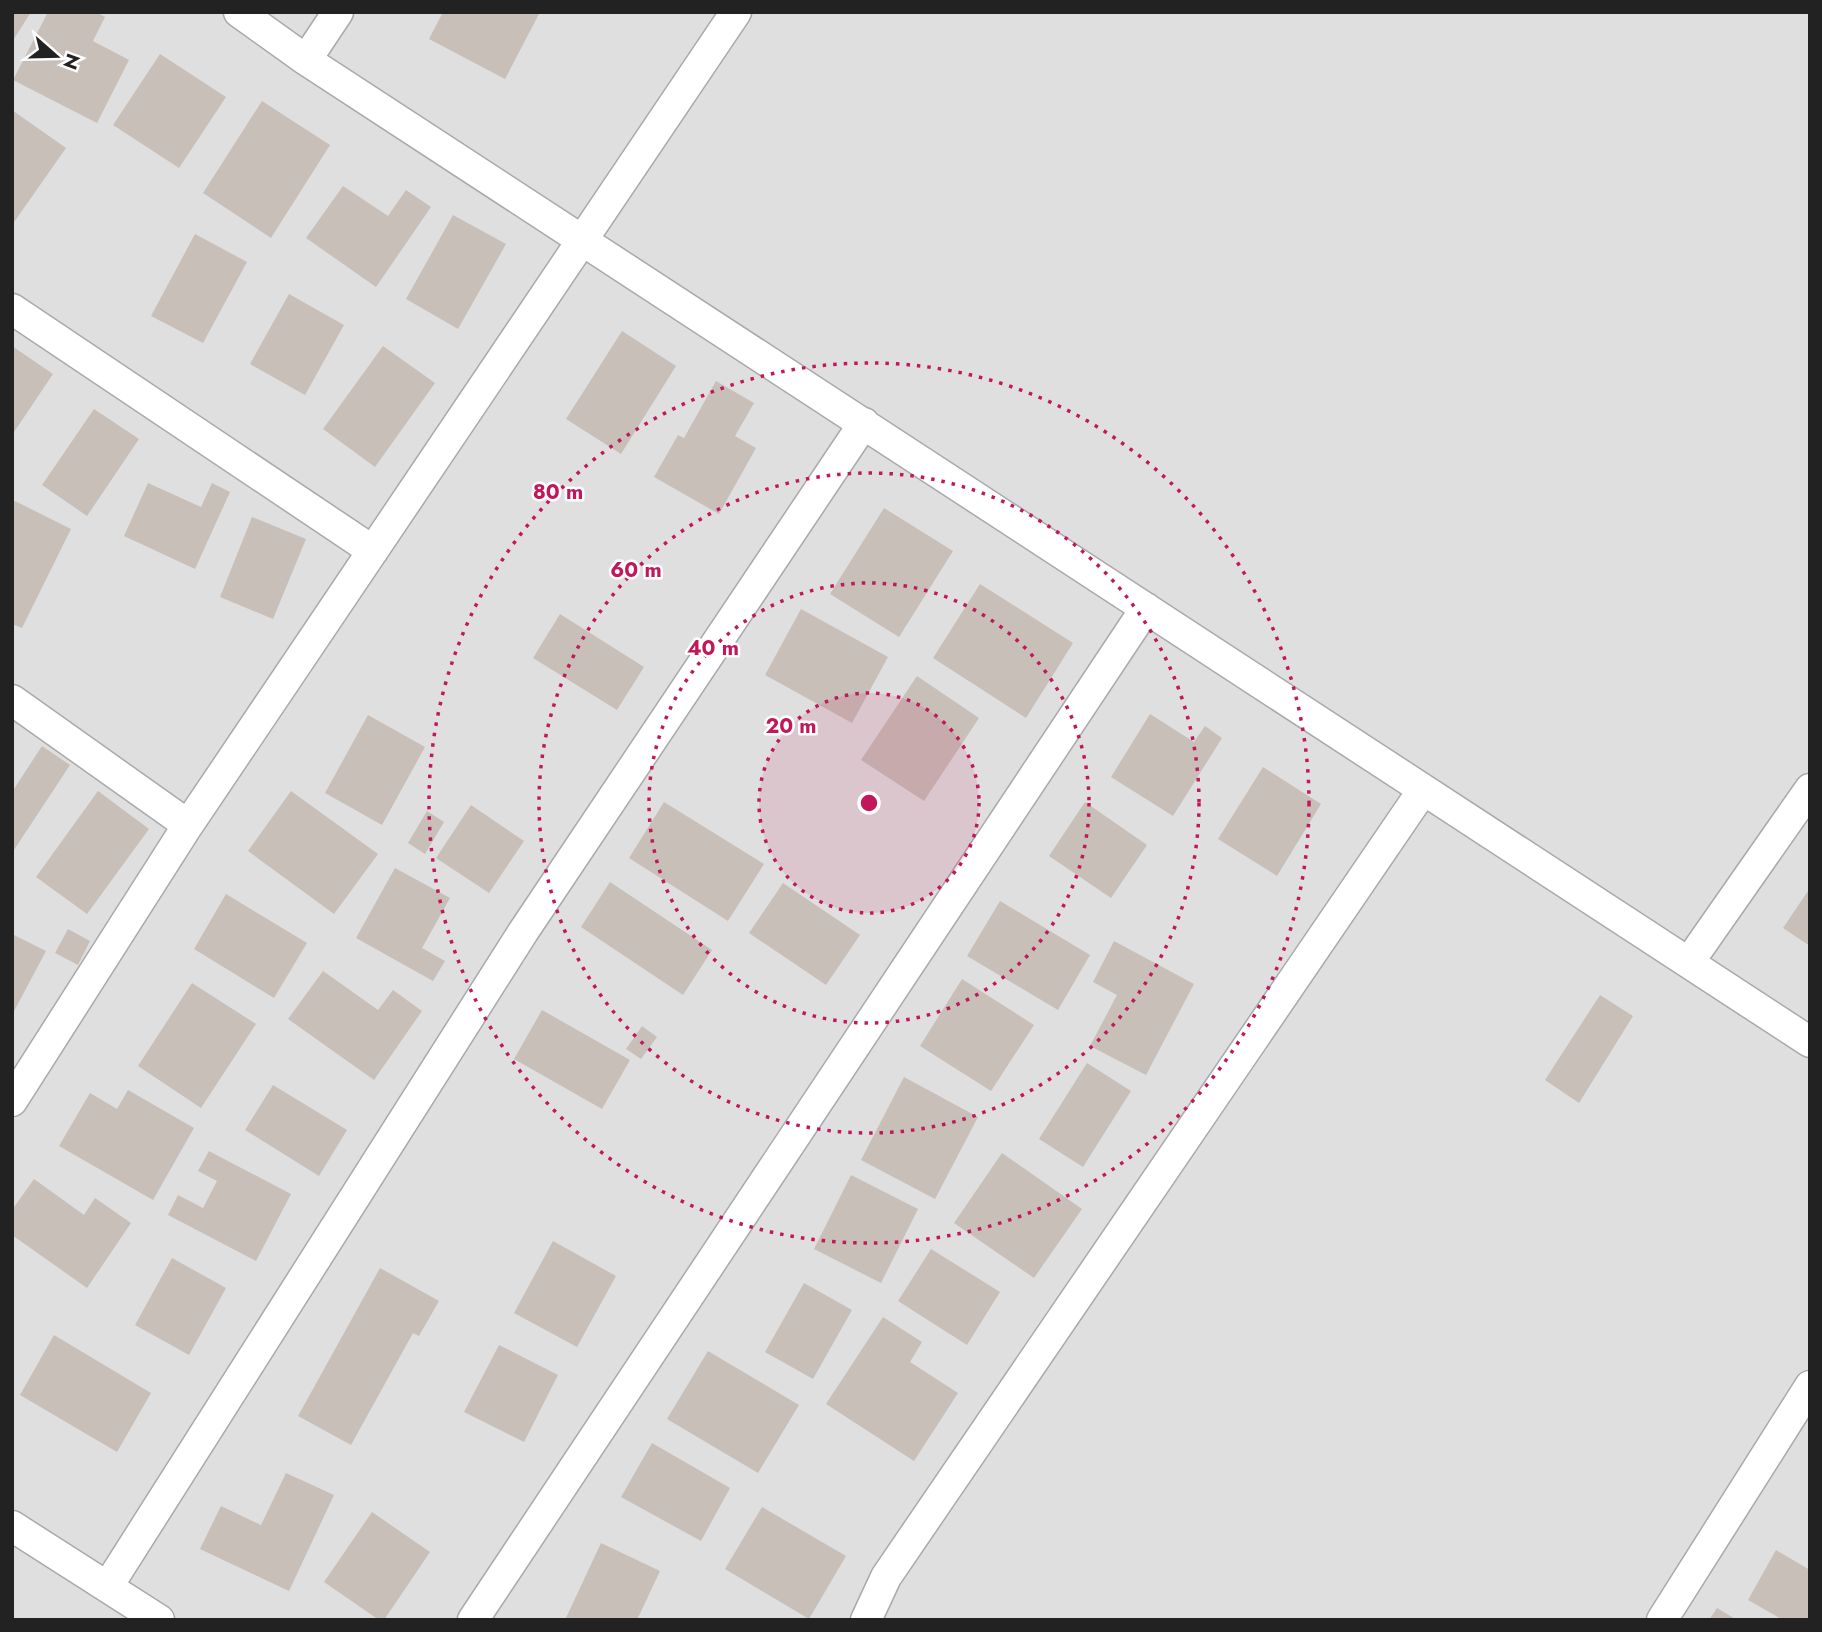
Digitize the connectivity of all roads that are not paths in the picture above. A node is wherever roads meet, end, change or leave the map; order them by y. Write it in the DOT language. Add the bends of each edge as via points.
graph roads {
  1 [pos="239,12"];
  2 [pos="338,12"];
  3 [pos="736,12"];
  4 [pos="306,60"];
  5 [pos="581,239"];
  6 [pos="12,309"];
  7 [pos="864,423"];
  8 [pos="373,551"];
  9 [pos="1146,608"];
  10 [pos="12,700"];
  11 [pos="1810,789"];
  12 [pos="1423,790"];
  13 [pos="188,825"];
  14 [pos="1689,962"];
  15 [pos="1810,1042"];
  16 [pos="13,1097"];
  17 [pos="1810,1386"];
  18 [pos="13,1528"];
  19 [pos="108,1586"];
  20 [pos="159,1620"];
  21 [pos="473,1620"];
  22 [pos="866,1620"];
  23 [pos="1662,1620"];
  1 -- 4 [label="street"];
  2 -- 4 [label="street"];
  3 -- 5 [label="street"];
  4 -- 5 [label="street"];
  5 -- 7 [label="street"];
  5 -- 8 [label="street"];
  6 -- 8 [label="street"];
  7 -- 9 [label="street"];
  7 -- 19 [label="street" via="523,932"];
  8 -- 13 [label="street"];
  9 -- 12 [label="street"];
  9 -- 21 [label="street"];
  10 -- 13 [label="street"];
  11 -- 14 [label="street"];
  12 -- 14 [label="street"];
  12 -- 22 [label="street" via="886,1577"];
  13 -- 16 [label="street"];
  14 -- 15 [label="street"];
  17 -- 23 [label="street"];
  18 -- 19 [label="street"];
  19 -- 20 [label="street"];
}
